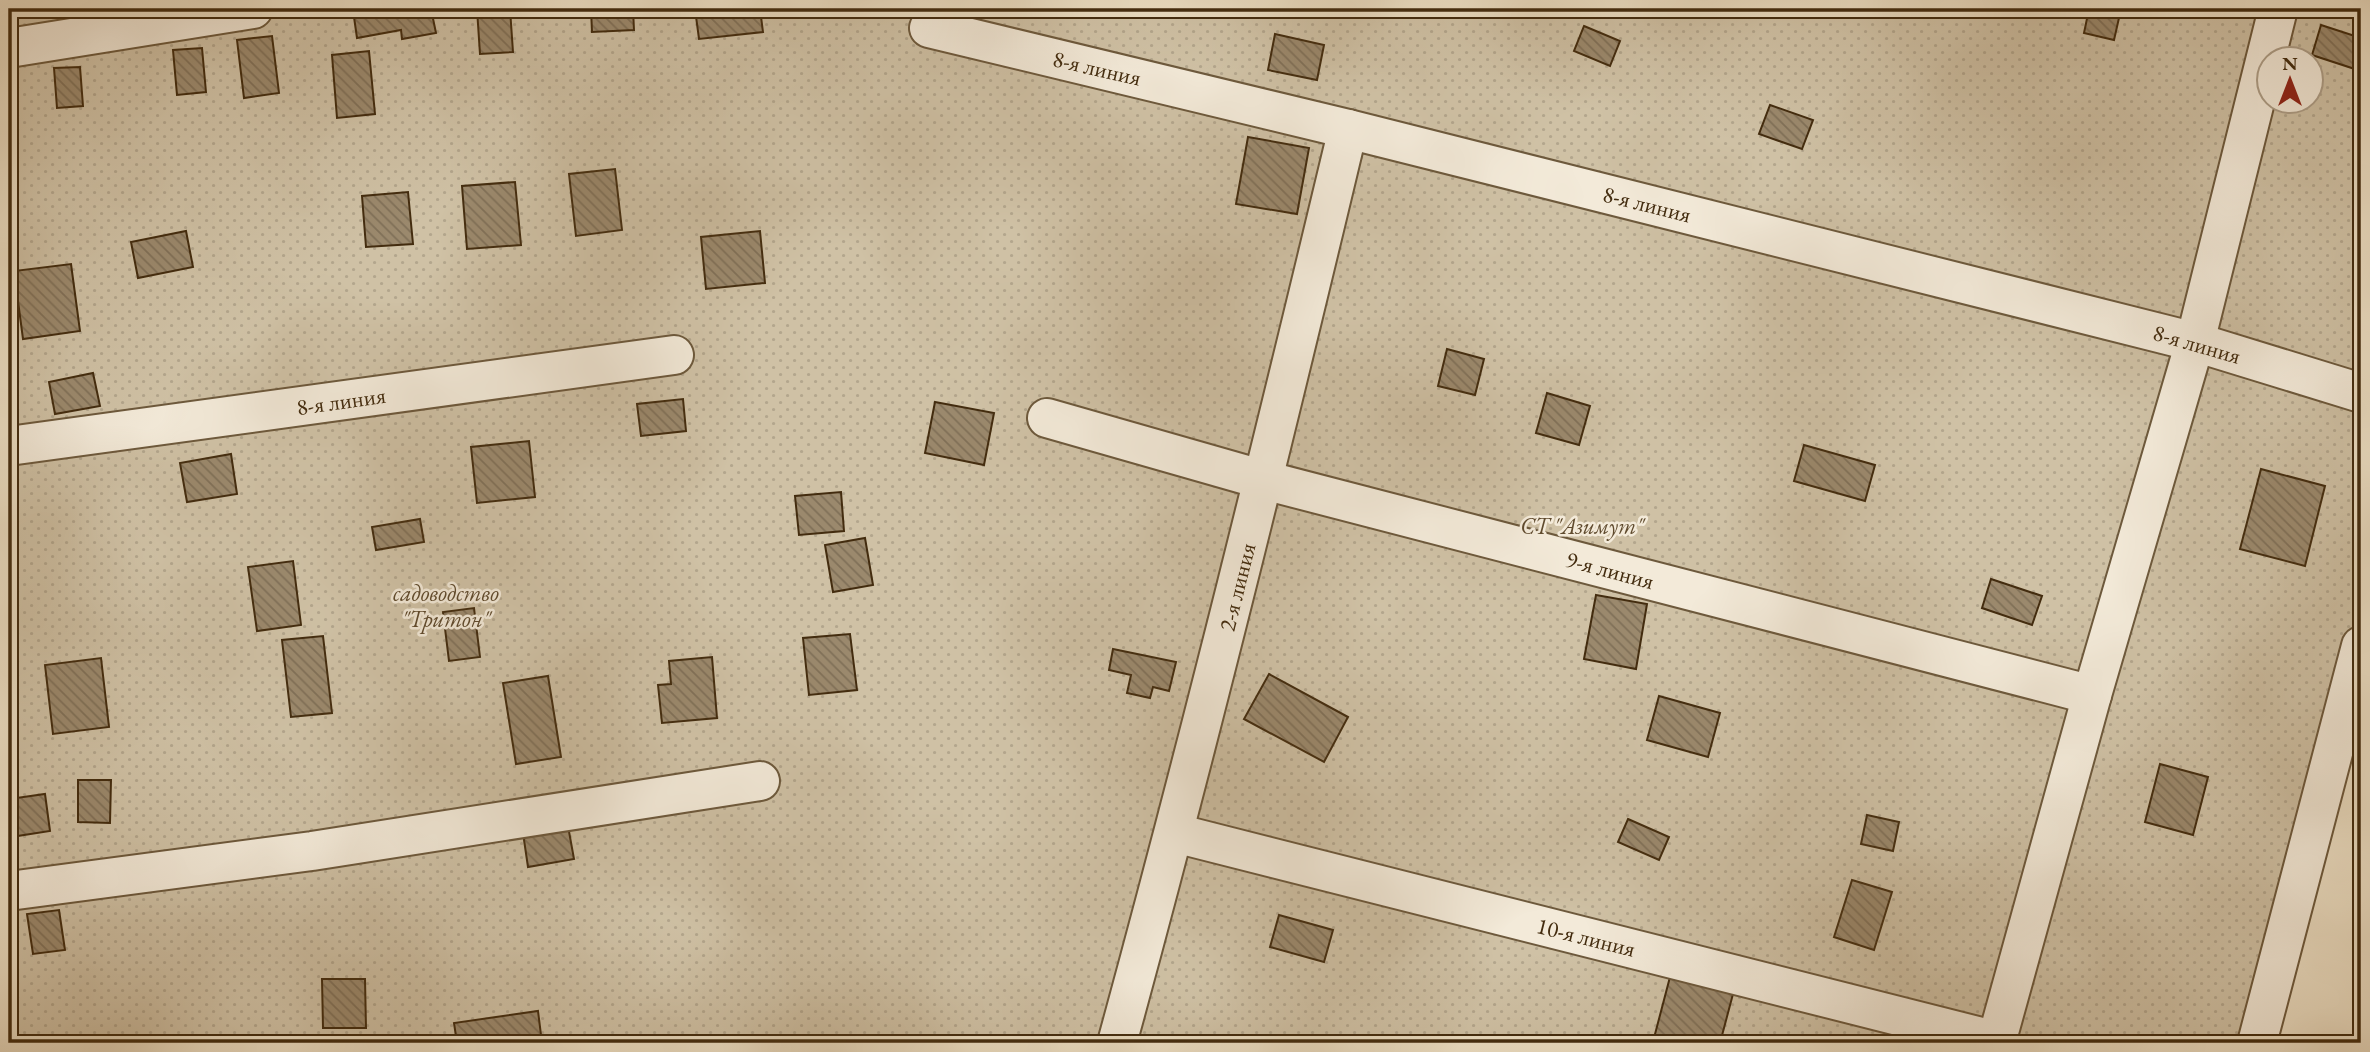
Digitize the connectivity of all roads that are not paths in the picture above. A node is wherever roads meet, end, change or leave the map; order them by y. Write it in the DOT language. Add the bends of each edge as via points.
graph roads {
  1 [pos="253,9"];
  2 [pos="2278,9"];
  3 [pos="929,29"];
  4 [pos="9,48"];
  5 [pos="1348,129"];
  6 [pos="2195,342"];
  7 [pos="674,355"];
  8 [pos="2361,393"];
  9 [pos="1047,418"];
  10 [pos="9,446"];
  11 [pos="1264,480"];
  12 [pos="2361,646"];
  13 [pos="2092,695"];
  14 [pos="760,781"];
  15 [pos="1175,833"];
  16 [pos="9,891"];
  17 [pos="1996,1042"];
  18 [pos="1118,1043"];
  19 [pos="2257,1043"];
  1 -- 4 [label="street"];
  2 -- 6 [label="street"];
  3 -- 5 [label="street, 8-я линия"];
  5 -- 6 [label="street, 8-я линия"];
  5 -- 11 [label="street, 2-я линия"];
  6 -- 8 [label="street, 8-я линия"];
  6 -- 13 [label="street"];
  7 -- 10 [label="street, 8-я линия"];
  9 -- 11 [label="street, 9-я линия"];
  11 -- 13 [label="street, 9-я линия"];
  11 -- 15 [label="street, 2-я линия"];
  12 -- 19 [label="street"];
  13 -- 17 [label="street"];
  14 -- 16 [label="street" via="312,851"];
  15 -- 17 [label="street, 10-я линия"];
  15 -- 18 [label="street, 2-я линия"];
}
